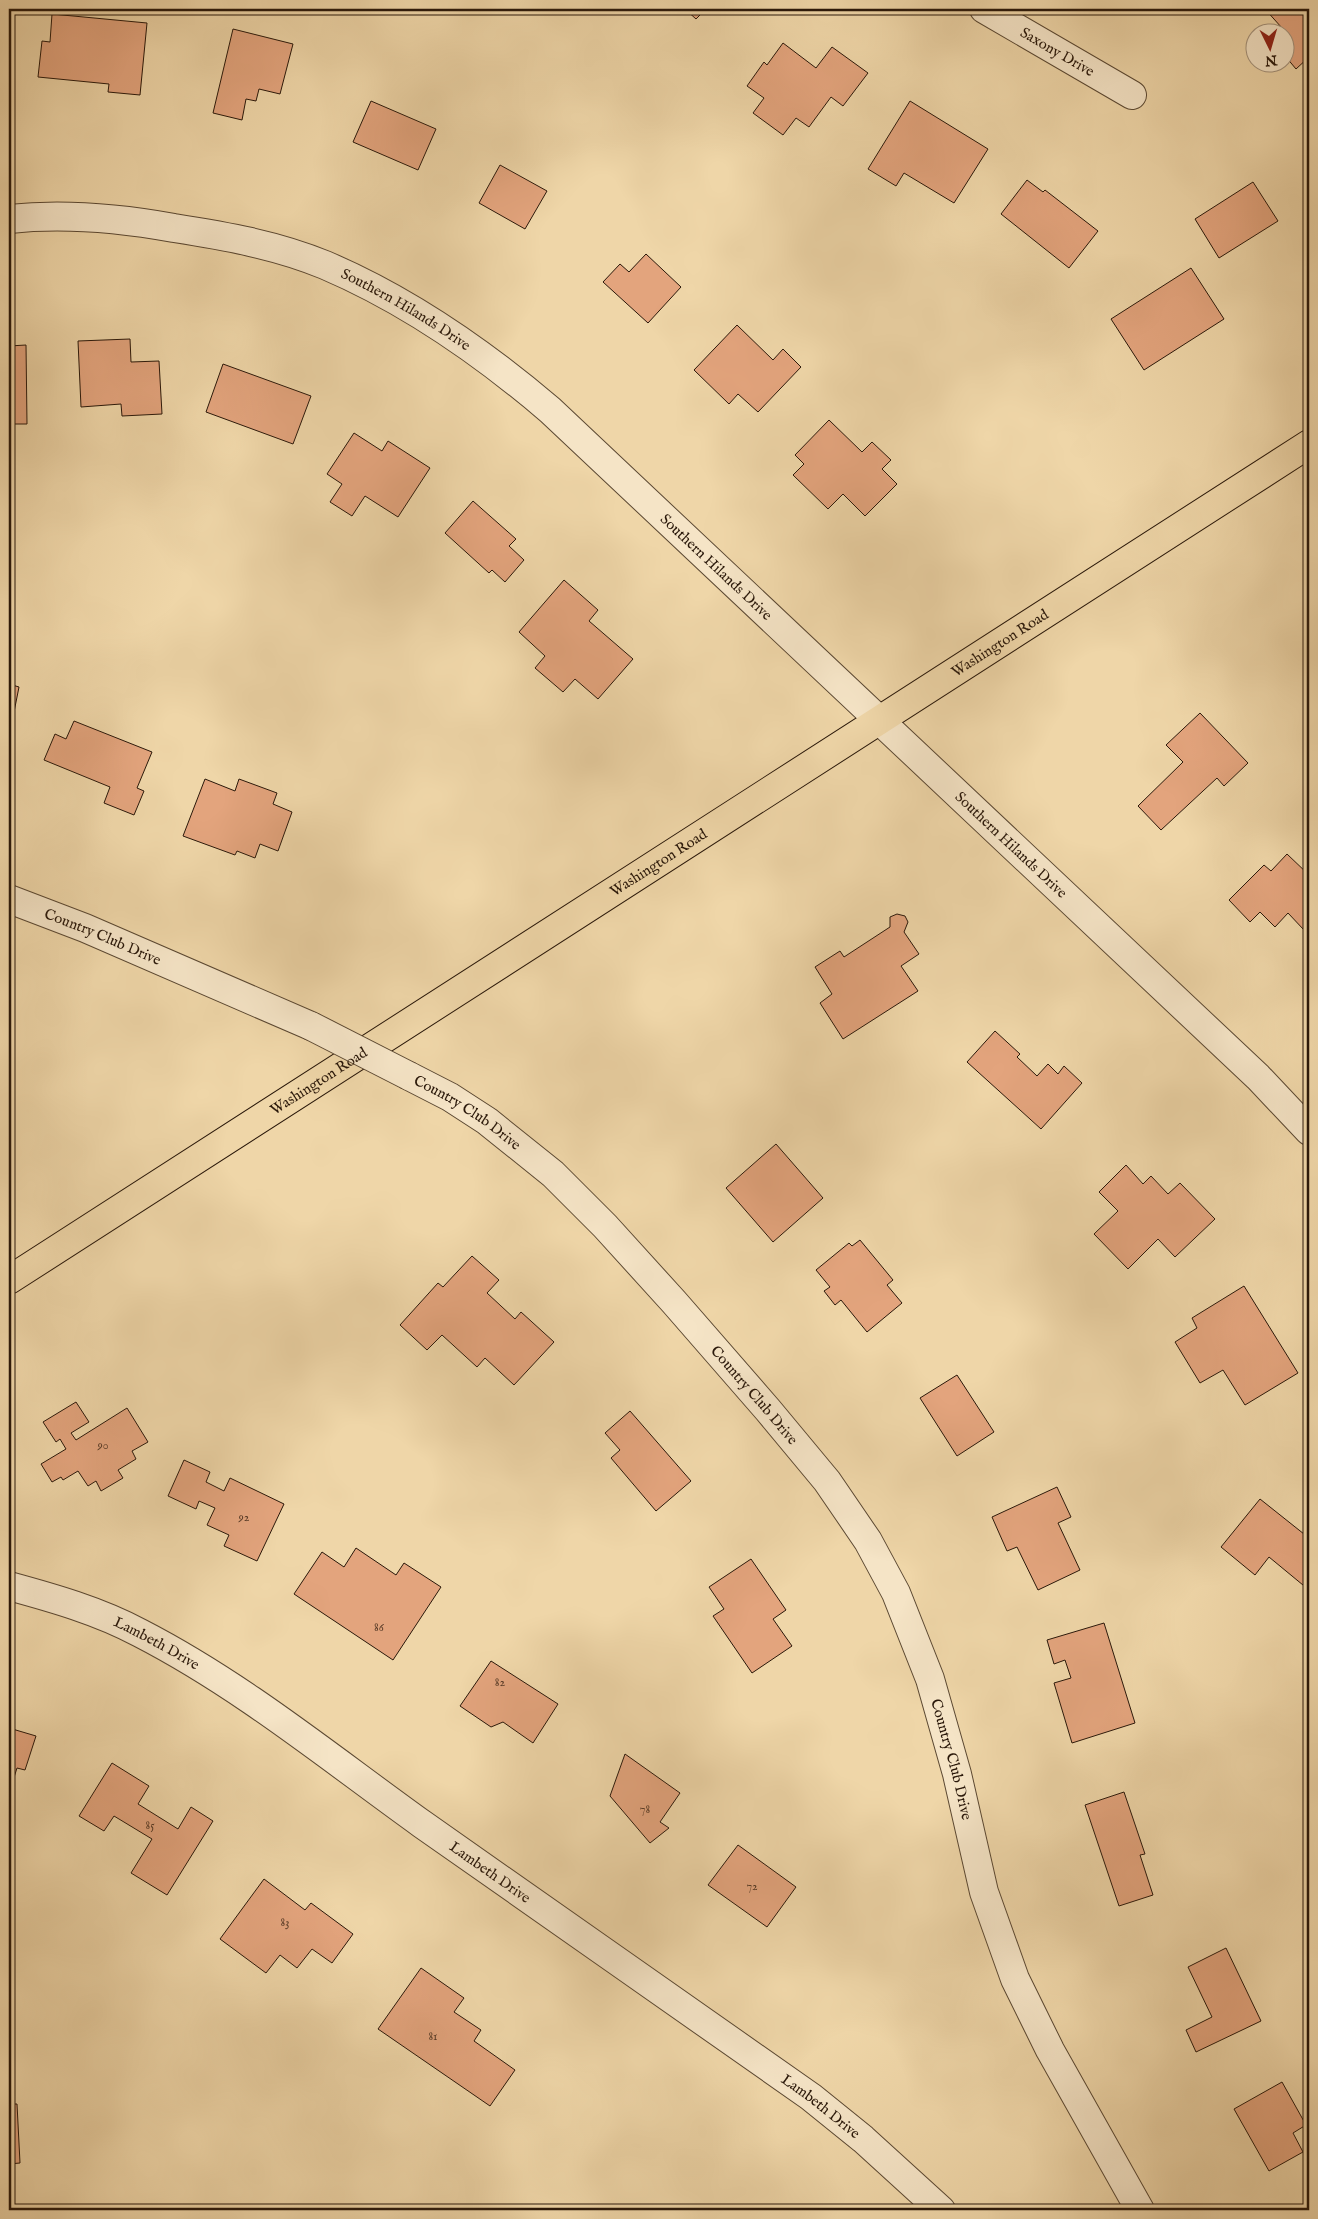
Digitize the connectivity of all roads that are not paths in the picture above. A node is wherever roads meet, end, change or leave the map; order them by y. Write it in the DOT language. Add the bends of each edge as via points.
graph roads {
  1 [pos="984,9"];
  2 [pos="1132,96"];
  3 [pos="9,219"];
  4 [pos="1309,444"];
  5 [pos="881,719"];
  6 [pos="9,899"];
  7 [pos="1309,1131"];
  8 [pos="9,1280"];
  9 [pos="9,1586"];
  10 [pos="941,2210"];
  11 [pos="1140,2210"];
  1 -- 2 [label="street, Saxony Drive"];
  3 -- 5 [label="street, Southern Hilands Drive" via="102,218 222,236 323,264 410,309 506,372 550,410"];
  4 -- 5 [label="main road, Washington Road"];
  5 -- 7 [label="street, Southern Hilands Drive" via="1258,1077"];
  5 -- 8 [label="main road, Washington Road"];
  6 -- 11 [label="street, Country Club Drive, bridge" via="86,928 311,1026 450,1097 487,1121 552,1174 605,1226 768,1410 827,1481 868,1541 896,1593 930,1679 984,1892 1015,1979 1050,2050"];
  9 -- 10 [label="street, Lambeth Drive" via="55,1599 138,1632 263,1708 811,2097"];
}
